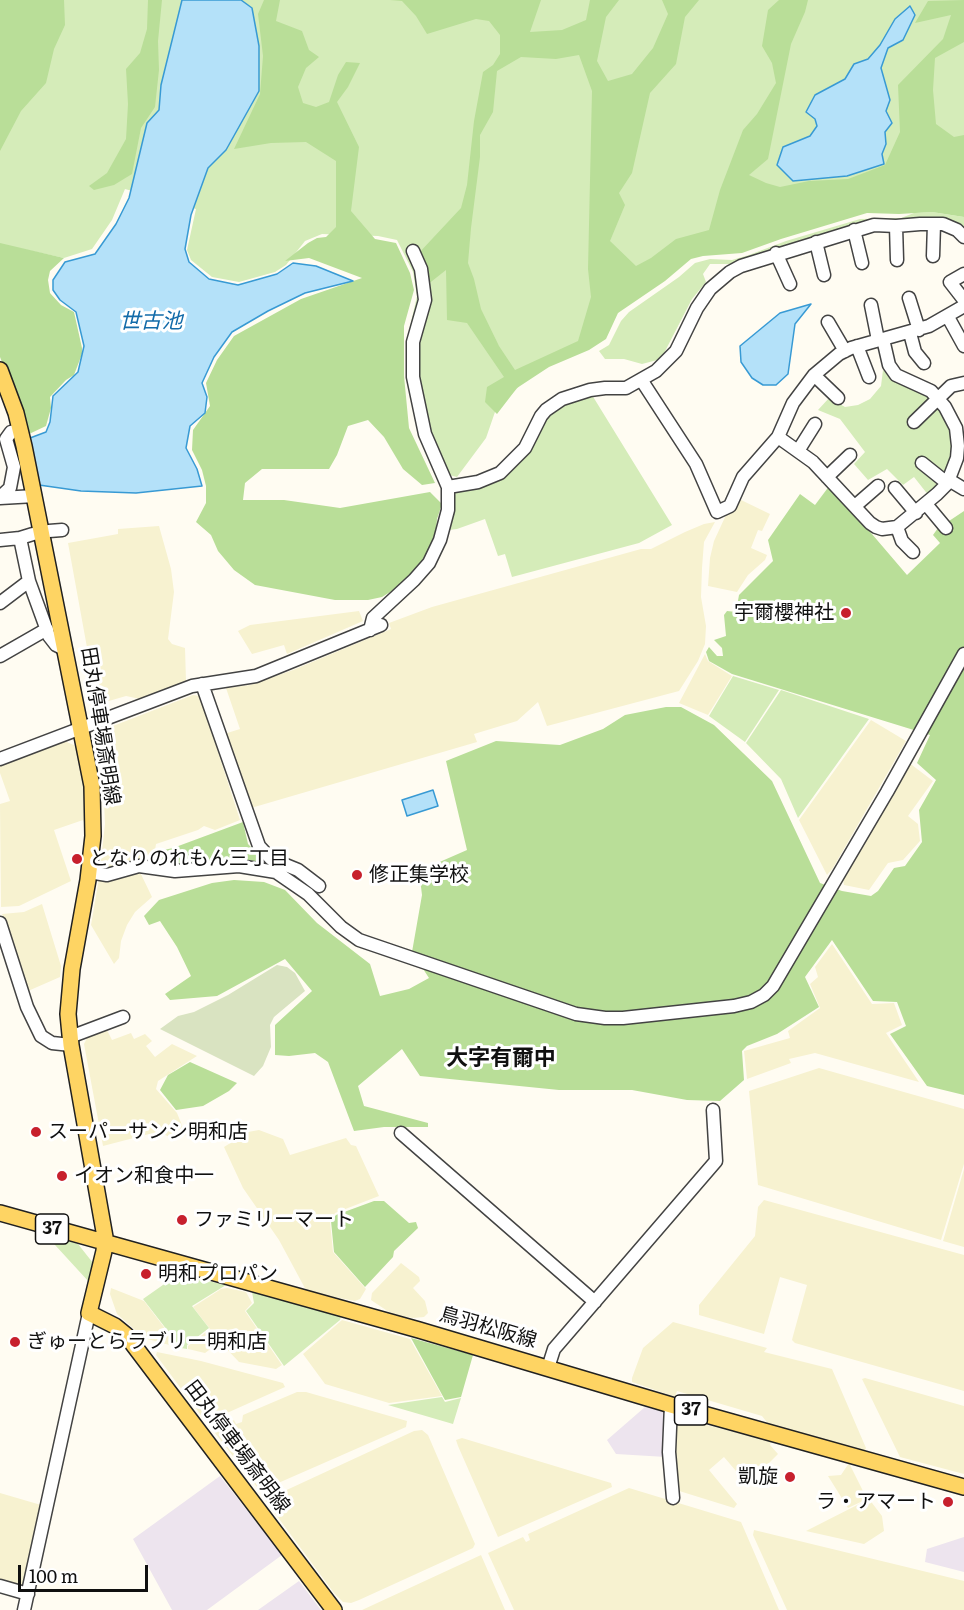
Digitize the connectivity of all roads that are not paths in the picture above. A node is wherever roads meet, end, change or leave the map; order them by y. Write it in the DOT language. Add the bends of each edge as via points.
graph roads {
  1 [pos="934,224"];
  2 [pos="896,226"];
  3 [pos="854,230"];
  4 [pos="964,237"];
  5 [pos="816,242"];
  6 [pos="413,251"];
  7 [pos="776,253"];
  8 [pos="933,256"];
  9 [pos="897,260"];
  10 [pos="862,263"];
  11 [pos="824,274"];
  12 [pos="964,274"];
  13 [pos="790,284"];
  14 [pos="909,298"];
  15 [pos="964,300"];
  16 [pos="871,305"];
  17 [pos="964,306"];
  18 [pos="948,317"];
  19 [pos="828,322"];
  20 [pos="915,331"];
  21 [pos="880,340"];
  22 [pos="964,346"];
  23 [pos="851,349"];
  24 [pos="924,363"];
  25 [pos="0,370"];
  26 [pos="814,375"];
  27 [pos="869,377"];
  28 [pos="642,381"];
  29 [pos="964,383"];
  30 [pos="838,398"];
  31 [pos="938,399"];
  32 [pos="914,422"];
  33 [pos="815,424"];
  34 [pos="21,430"];
  35 [pos="960,432"];
  36 [pos="778,437"];
  37 [pos="798,451"];
  38 [pos="850,455"];
  39 [pos="922,463"];
  40 [pos="827,477"];
  41 [pos="948,481"];
  42 [pos="878,486"];
  43 [pos="448,487"];
  44 [pos="895,488"];
  45 [pos="964,489"];
  46 [pos="34,496"];
  47 [pos="0,498"];
  48 [pos="926,504"];
  49 [pos="855,507"];
  50 [pos="915,513"];
  51 [pos="897,527"];
  52 [pos="946,528"];
  53 [pos="62,530"];
  54 [pos="49,531"];
  55 [pos="33,534"];
  56 [pos="20,538"];
  57 [pos="0,540"];
  58 [pos="913,552"];
  59 [pos="29,581"];
  60 [pos="0,603"];
  61 [pos="47,629"];
  62 [pos="66,650"];
  63 [pos="964,654"];
  64 [pos="0,656"];
  65 [pos="202,684"];
  66 [pos="81,726"];
  67 [pos="0,759"];
  68 [pos="89,872"];
  69 [pos="319,886"];
  70 [pos="0,923"];
  71 [pos="123,1017"];
  72 [pos="70,1041"];
  73 [pos="713,1110"];
  74 [pos="401,1133"];
  75 [pos="0,1213"];
  76 [pos="105,1244"];
  77 [pos="595,1302"];
  78 [pos="89,1313"];
  79 [pos="548,1368"];
  80 [pos="671,1405"];
  81 [pos="964,1487"];
  82 [pos="673,1498"];
  83 [pos="0,1586"];
  84 [pos="28,1594"];
  85 [pos="24,1610"];
  86 [pos="334,1610"];
  1 -- 2 [label="street"];
  1 -- 4 [label="street" via="950,226"];
  1 -- 8 [label="street"];
  2 -- 3 [label="street" via="874,225"];
  2 -- 9 [label="street"];
  3 -- 5 [label="street"];
  3 -- 10 [label="street"];
  5 -- 7 [label="street"];
  5 -- 11 [label="street"];
  6 -- 43 [label="street" via="421,269 425,300 413,342 413,377 424,434"];
  7 -- 13 [label="street"];
  7 -- 28 [label="street" via="741,266 716,284 700,303 672,358"];
  12 -- 15 [label="street" via="950,282"];
  14 -- 20 [label="street"];
  16 -- 21 [label="street"];
  17 -- 18 [label="street"];
  18 -- 20 [label="street"];
  18 -- 22 [label="street"];
  19 -- 23 [label="street"];
  20 -- 21 [label="street"];
  20 -- 24 [label="street" via="915,352"];
  21 -- 23 [label="street"];
  21 -- 31 [label="street" via="896,375"];
  23 -- 26 [label="street"];
  23 -- 27 [label="street"];
  25 -- 34 [label="main road, 田丸停車場斎明線"];
  26 -- 30 [label="street"];
  26 -- 36 [label="street" via="793,403"];
  28 -- 36 [label="street" via="696,464 717,512 729,506 747,470"];
  28 -- 43 [label="street" via="626,388 590,390 562,399 546,410 525,448 500,473"];
  29 -- 31 [label="street" via="951,386"];
  31 -- 32 [label="street"];
  31 -- 35 [label="street"];
  33 -- 37 [label="street"];
  34 -- 46 [label="main road, 田丸停車場斎明線"];
  34 -- 47 [label="street" via="11,432 6,439 14,467 10,488"];
  35 -- 41 [label="street" via="957,458"];
  36 -- 37 [label="street"];
  37 -- 40 [label="street"];
  38 -- 40 [label="street"];
  39 -- 41 [label="street"];
  40 -- 49 [label="street"];
  41 -- 45 [label="street"];
  41 -- 48 [label="street"];
  42 -- 49 [label="street"];
  43 -- 65 [label="street" via="446,522 435,552 422,573 373,618 375,627 256,676"];
  44 -- 50 [label="street"];
  46 -- 47 [label="street"];
  46 -- 62 [label="main road, 田丸停車場斎明線"];
  48 -- 50 [label="street"];
  48 -- 52 [label="street"];
  49 -- 51 [label="street" via="876,527"];
  50 -- 51 [label="street"];
  51 -- 58 [label="street" via="902,541"];
  53 -- 54 [label="street"];
  55 -- 56 [label="street"];
  56 -- 57 [label="street"];
  56 -- 59 [label="street"];
  59 -- 60 [label="street"];
  59 -- 61 [label="street"];
  61 -- 62 [label="street" via="52,641"];
  61 -- 64 [label="street"];
  62 -- 66 [label="main road, 田丸停車場斎明線"];
  63 -- 68 [label="street" via="773,986 751,1002 622,1018 576,1014 359,940 308,894 276,872 239,866 175,871 139,866 107,875"];
  65 -- 66 [label="street"];
  65 -- 69 [label="street" via="259,846 271,859 298,870"];
  66 -- 67 [label="street"];
  66 -- 68 [label="main road, 田丸停車場斎明線" via="94,808"];
  68 -- 72 [label="main road, 田丸停車場斎明線" via="70,983"];
  70 -- 72 [label="street" via="27,1007 41,1036 52,1044"];
  71 -- 72 [label="street"];
  72 -- 76 [label="main road, 田丸停車場斎明線"];
  73 -- 77 [label="street" via="716,1161"];
  74 -- 77 [label="street"];
  75 -- 76 [label="main road, 鳥羽松阪線 / 37"];
  76 -- 78 [label="main road, 田丸停車場斎明線"];
  76 -- 79 [label="main road, 鳥羽松阪線 / 37"];
  77 -- 79 [label="street" via="554,1349"];
  78 -- 84 [label="street"];
  78 -- 86 [label="main road, 田丸停車場斎明線" via="126,1335"];
  79 -- 80 [label="main road, 鳥羽松阪線 / 37"];
  80 -- 81 [label="main road, 鳥羽松阪線 / 37"];
  80 -- 82 [label="street" via="669,1452"];
  83 -- 84 [label="street"];
  84 -- 85 [label="street"];
}
